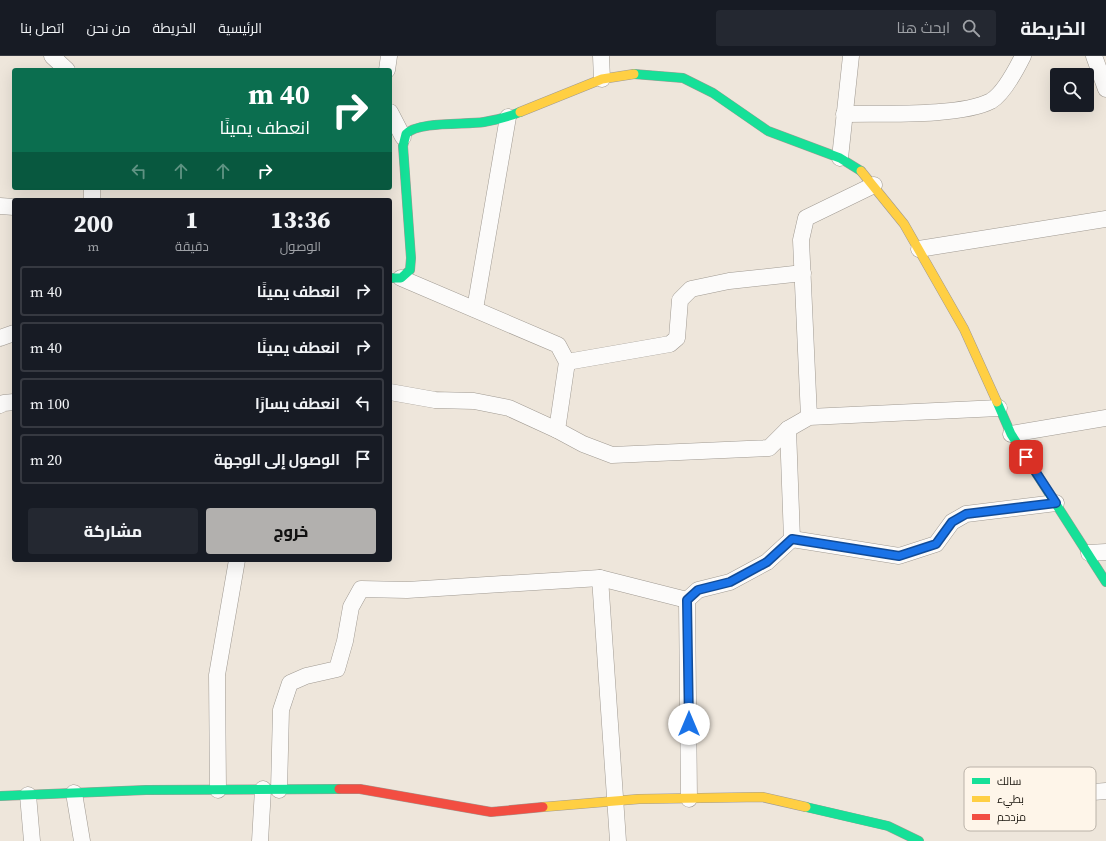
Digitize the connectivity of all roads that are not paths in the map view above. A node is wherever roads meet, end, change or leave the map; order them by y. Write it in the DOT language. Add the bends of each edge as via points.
graph roads {
  1 [pos="52,56"];
  2 [pos="389,56"];
  3 [pos="601,56"];
  4 [pos="851,56"];
  5 [pos="1023,56"];
  6 [pos="1094,56"];
  7 [pos="65,68"];
  8 [pos="388,68"];
  9 [pos="602,79"];
  10 [pos="1106,89"];
  11 [pos="844,114"];
  12 [pos="392,116"];
  13 [pos="508,117"];
  14 [pos="403,137"];
  15 [pos="840,158"];
  16 [pos="874,184"];
  17 [pos="0,206"];
  18 [pos="12,207"];
  19 [pos="1106,219"];
  20 [pos="919,249"];
  21 [pos="803,273"];
  22 [pos="395,278"];
  23 [pos="475,309"];
  24 [pos="12,334"];
  25 [pos="0,338"];
  26 [pos="568,362"];
  27 [pos="392,392"];
  28 [pos="12,402"];
  29 [pos="0,406"];
  30 [pos="999,408"];
  31 [pos="809,417"];
  32 [pos="1106,418"];
  33 [pos="558,430"];
  34 [pos="788,430"];
  35 [pos="1011,434"];
  36 [pos="1056,503"];
  37 [pos="792,539"];
  38 [pos="1106,552"];
  39 [pos="1088,553"];
  40 [pos="237,562"];
  41 [pos="600,578"];
  42 [pos="1106,582"];
  43 [pos="687,600"];
  44 [pos="218,790"];
  45 [pos="271,790"];
  46 [pos="1106,791"];
  47 [pos="74,792"];
  48 [pos="1096,792"];
  49 [pos="28,795"];
  50 [pos="0,796"];
  51 [pos="690,799"];
  52 [pos="616,801"];
  53 [pos="32,841"];
  54 [pos="82,841"];
  55 [pos="260,841"];
  56 [pos="618,841"];
  57 [pos="918,841"];
  1 -- 7 [label="street"];
  2 -- 8 [label="street"];
  3 -- 9 [label="street"];
  4 -- 11 [label="street"];
  5 -- 11 [label="street" via="1013,75 992,100 958,111"];
  6 -- 10 [label="street"];
  9 -- 13 [label="street"];
  9 -- 15 [label="street" via="628,74 683,78 713,93 768,131"];
  11 -- 15 [label="street"];
  12 -- 14 [label="street"];
  13 -- 14 [label="street" via="484,122 417,127 408,130"];
  13 -- 23 [label="street"];
  14 -- 22 [label="street" via="410,270"];
  15 -- 16 [label="street" via="860,170"];
  16 -- 20 [label="street"];
  16 -- 21 [label="street" via="806,218 801,240"];
  17 -- 18 [label="street"];
  19 -- 20 [label="street"];
  20 -- 30 [label="street" via="964,329"];
  21 -- 26 [label="street" via="729,281 691,289 680,300 677,338 670,344"];
  21 -- 31 [label="street"];
  22 -- 23 [label="street"];
  23 -- 26 [label="street" via="558,345"];
  24 -- 25 [label="street"];
  26 -- 33 [label="street"];
  27 -- 33 [label="street" via="435,400 474,400 502,407"];
  28 -- 29 [label="street"];
  30 -- 31 [label="street"];
  30 -- 35 [label="street"];
  31 -- 34 [label="street"];
  32 -- 35 [label="street"];
  33 -- 34 [label="street" via="583,444 612,455 769,448"];
  34 -- 37 [label="street"];
  35 -- 36 [label="street"];
  36 -- 37 [label="street" via="966,514 952,522 936,544 899,556"];
  36 -- 39 [label="street"];
  37 -- 43 [label="street" via="767,562 730,582 698,590"];
  38 -- 39 [label="street"];
  39 -- 42 [label="street"];
  40 -- 44 [label="street" via="217,675"];
  41 -- 43 [label="street"];
  41 -- 45 [label="street" via="407,590 361,589 351,607 337,668 290,683 281,710"];
  41 -- 52 [label="street"];
  43 -- 51 [label="street"];
  44 -- 45 [label="street"];
  44 -- 47 [label="street"];
  45 -- 52 [label="street" via="360,789 491,812"];
  45 -- 55 [label="street"];
  46 -- 48 [label="street"];
  47 -- 49 [label="street"];
  47 -- 54 [label="street"];
  49 -- 50 [label="street"];
  49 -- 53 [label="street"];
  51 -- 52 [label="street"];
  51 -- 57 [label="street" via="762,797 888,826"];
  52 -- 56 [label="street"];
}
